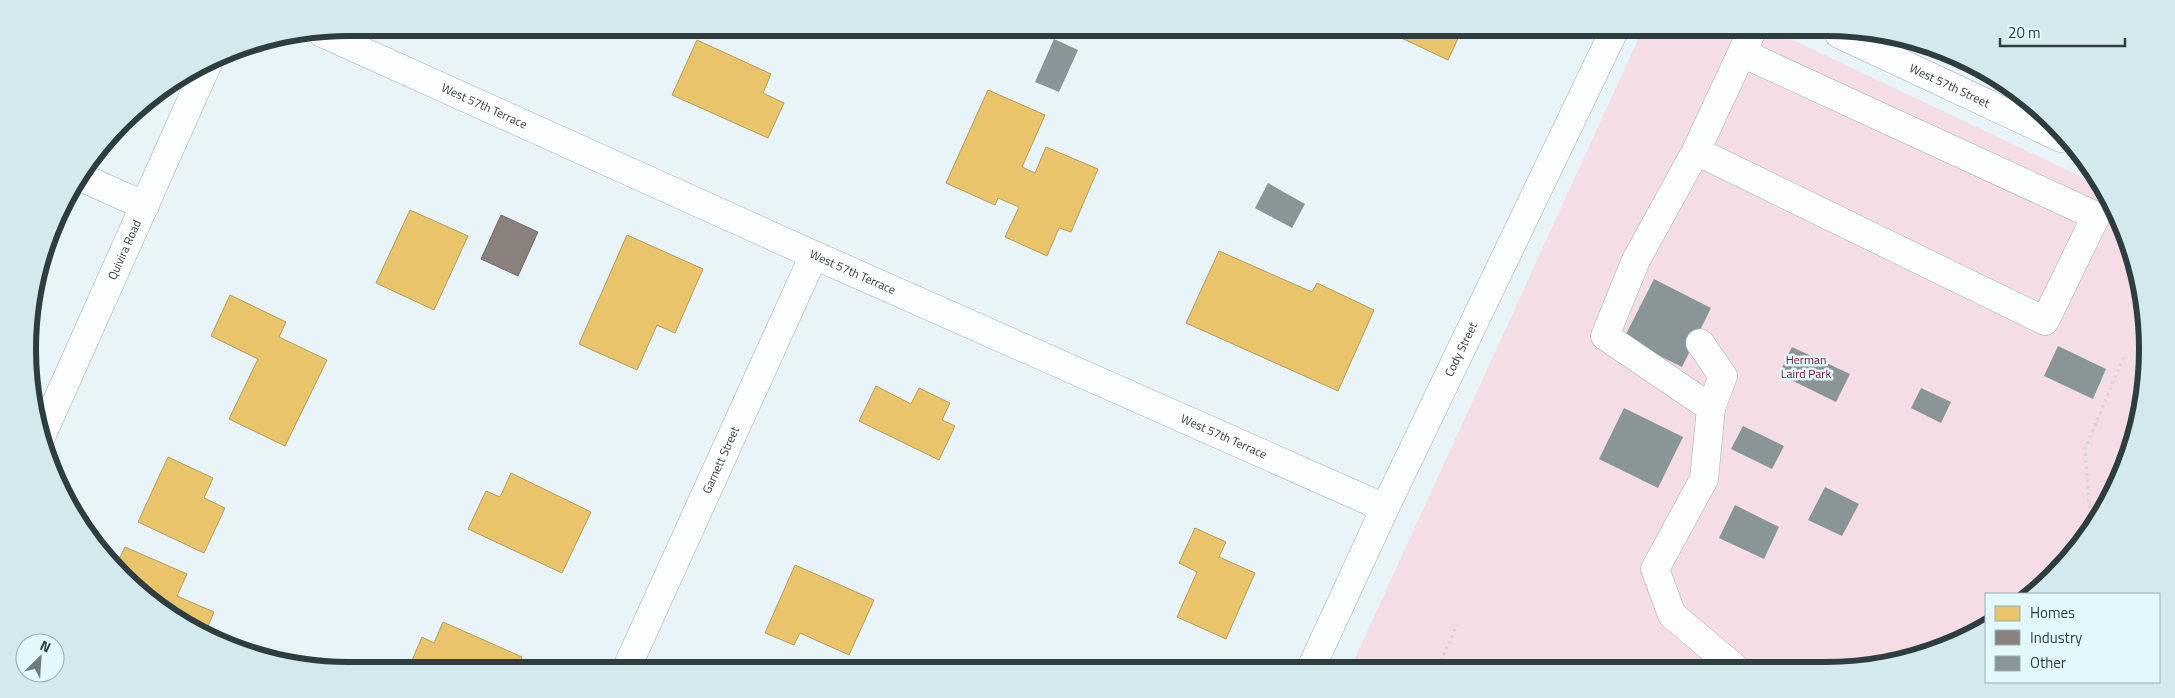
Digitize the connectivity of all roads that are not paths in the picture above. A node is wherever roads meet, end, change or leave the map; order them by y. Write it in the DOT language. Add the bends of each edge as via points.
graph roads {
  1 [pos="1612,36"];
  2 [pos="331,37"];
  3 [pos="1845,37"];
  4 [pos="1746,43"];
  5 [pos="204,73"];
  6 [pos="2053,134"];
  7 [pos="1696,151"];
  8 [pos="86,179"];
  9 [pos="145,206"];
  10 [pos="814,255"];
  11 [pos="1700,343"];
  12 [pos="1711,408"];
  13 [pos="46,426"];
  14 [pos="1385,508"];
  15 [pos="629,662"];
  16 [pos="1314,662"];
  17 [pos="1728,662"];
  1 -- 14 [label="street, Cody Street"];
  2 -- 10 [label="street, West 57th Terrace"];
  3 -- 6 [label="street, West 57th Street"];
  4 -- 7 [label="street"];
  4 -- 7 [label="street" via="2096,216 2045,321"];
  5 -- 9 [label="street, Quivira Road"];
  7 -- 12 [label="street" via="1636,260 1605,336"];
  8 -- 9 [label="street"];
  9 -- 13 [label="street, Quivira Road"];
  10 -- 14 [label="street, West 57th Terrace"];
  10 -- 15 [label="street, Garnett Street"];
  11 -- 12 [label="street" via="1723,376"];
  12 -- 17 [label="street" via="1704,479 1655,568 1672,615"];
  14 -- 16 [label="street, Cody Street"];
}
